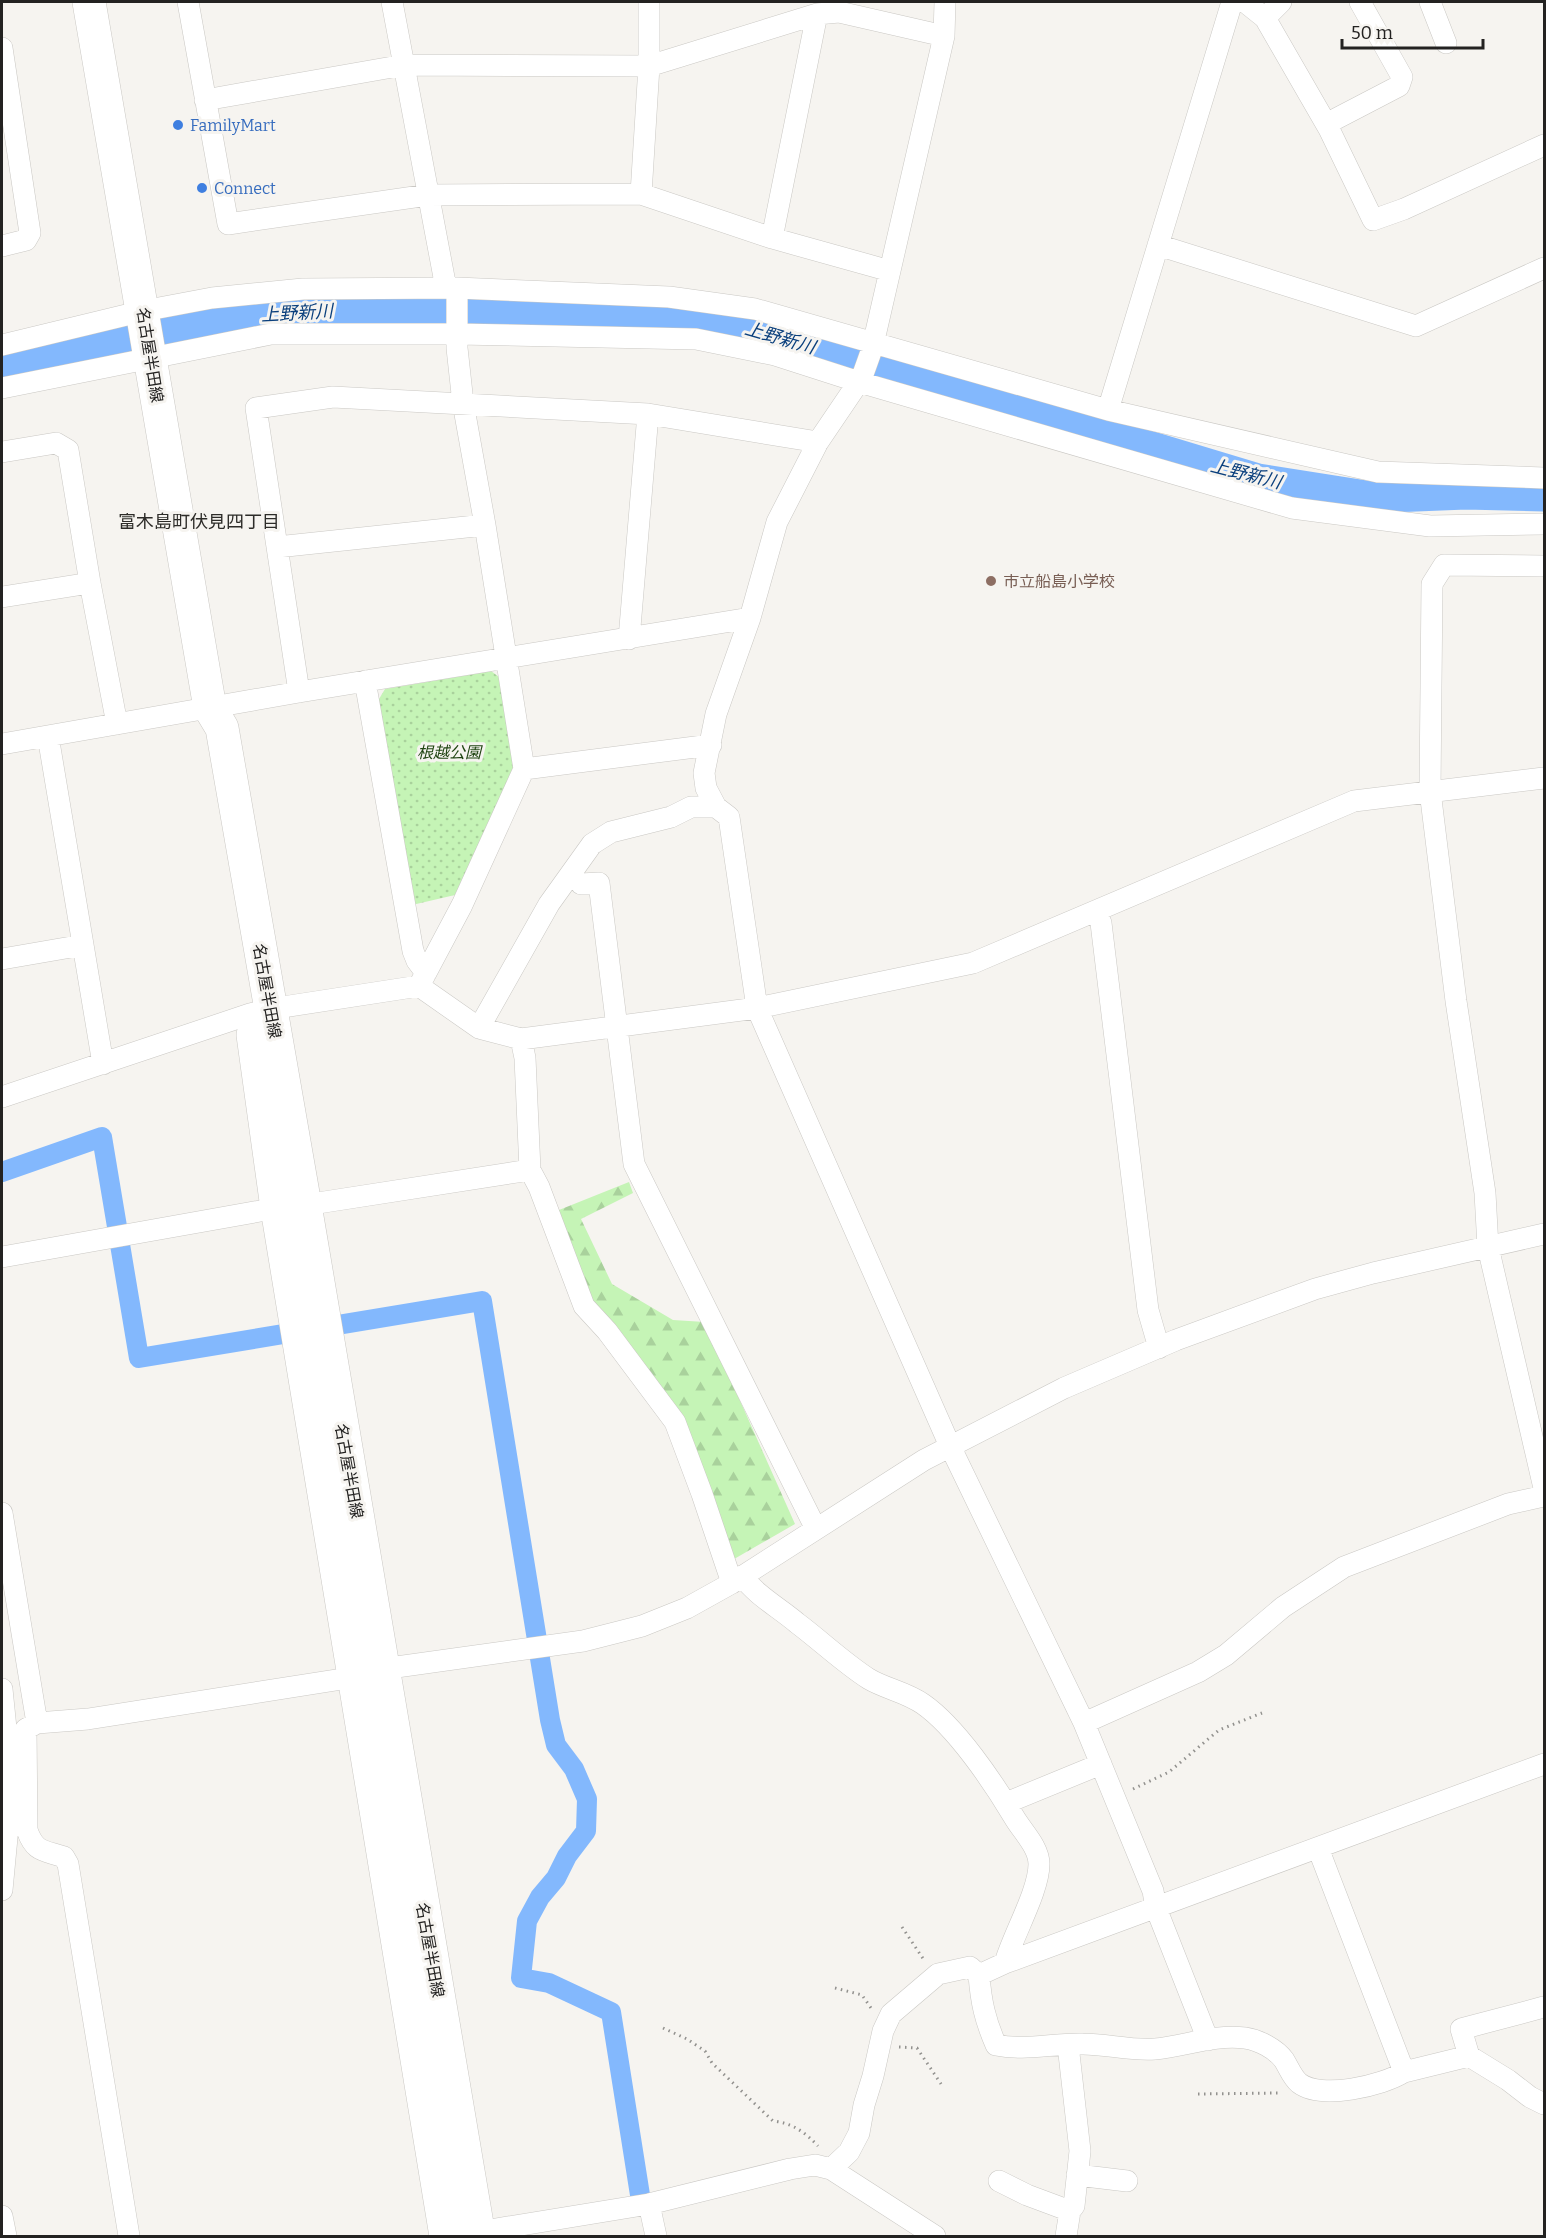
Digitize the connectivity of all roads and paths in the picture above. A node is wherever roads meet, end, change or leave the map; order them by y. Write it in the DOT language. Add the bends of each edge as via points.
graph roads {
  1 [pos="89,2"];
  2 [pos="188,2"];
  3 [pos="392,2"];
  4 [pos="649,2"];
  5 [pos="945,2"];
  6 [pos="1232,2"];
  7 [pos="1245,2"];
  8 [pos="1281,2"];
  9 [pos="1360,2"];
  10 [pos="1430,2"];
  11 [pos="817,14"];
  12 [pos="1265,18"];
  13 [pos="944,36"];
  14 [pos="1446,43"];
  15 [pos="2,48"];
  16 [pos="404,64"];
  17 [pos="649,66"];
  18 [pos="4,84"];
  19 [pos="205,100"];
  20 [pos="1326,124"];
  21 [pos="1545,145"];
  22 [pos="640,194"];
  23 [pos="428,195"];
  24 [pos="772,238"];
  25 [pos="1158,245"];
  26 [pos="2,246"];
  27 [pos="1545,268"];
  28 [pos="890,271"];
  29 [pos="453,292"];
  30 [pos="458,334"];
  31 [pos="146,335"];
  32 [pos="2,345"];
  33 [pos="872,345"];
  34 [pos="861,380"];
  35 [pos="2,388"];
  36 [pos="463,403"];
  37 [pos="1108,410"];
  38 [pos="648,414"];
  39 [pos="818,442"];
  40 [pos="2,452"];
  41 [pos="1545,478"];
  42 [pos="1545,524"];
  43 [pos="485,525"];
  44 [pos="277,547"];
  45 [pos="1545,566"];
  46 [pos="90,583"];
  47 [pos="2,597"];
  48 [pos="750,618"];
  49 [pos="629,639"];
  50 [pos="506,657"];
  51 [pos="365,681"];
  52 [pos="299,692"];
  53 [pos="210,708"];
  54 [pos="117,724"];
  55 [pos="48,736"];
  56 [pos="2,744"];
  57 [pos="711,745"];
  58 [pos="524,769"];
  59 [pos="1545,778"];
  60 [pos="1430,791"];
  61 [pos="716,807"];
  62 [pos="582,884"];
  63 [pos="1096,911"];
  64 [pos="83,945"];
  65 [pos="2,959"];
  66 [pos="422,980"];
  67 [pos="757,1008"];
  68 [pos="260,1012"];
  69 [pos="615,1026"];
  70 [pos="479,1028"];
  71 [pos="522,1039"];
  72 [pos="103,1064"];
  73 [pos="2,1097"];
  74 [pos="530,1170"];
  75 [pos="291,1207"];
  76 [pos="1545,1234"];
  77 [pos="1488,1246"];
  78 [pos="2,1257"];
  79 [pos="1159,1348"];
  80 [pos="950,1446"];
  81 [pos="1545,1488"];
  82 [pos="1545,1496"];
  83 [pos="2,1513"];
  84 [pos="816,1529"];
  85 [pos="737,1579"];
  86 [pos="369,1673"];
  87 [pos="2,1689"];
  88 [pos="1262,1713"];
  89 [pos="37,1723"];
  90 [pos="1084,1723"];
  91 [pos="1101,1764"];
  92 [pos="1545,1764"];
  93 [pos="1114,1796"];
  94 [pos="1006,1803"];
  95 [pos="1318,1848"];
  96 [pos="2,1890"];
  97 [pos="1156,1908"];
  98 [pos="902,1927"];
  99 [pos="1005,1963"];
  100 [pos="938,1974"];
  101 [pos="979,1975"];
  102 [pos="835,1988"];
  103 [pos="1545,2007"];
  104 [pos="886,2022"];
  105 [pos="663,2028"];
  106 [pos="1208,2040"];
  107 [pos="880,2045"];
  108 [pos="1068,2045"];
  109 [pos="1469,2056"];
  110 [pos="1404,2072"];
  111 [pos="1300,2083"];
  112 [pos="941,2084"];
  113 [pos="1198,2094"];
  114 [pos="1545,2104"];
  115 [pos="834,2166"];
  116 [pos="1077,2175"];
  117 [pos="999,2181"];
  118 [pos="1126,2181"];
  119 [pos="649,2204"];
  120 [pos="1070,2211"];
  121 [pos="2,2216"];
  122 [pos="478,2234"];
  123 [pos="925,2234"];
  124 [pos="6,2236"];
  125 [pos="129,2236"];
  126 [pos="446,2236"];
  127 [pos="656,2236"];
  128 [pos="1066,2236"];
  1 -- 31 [label="main road, 名古屋半田線"];
  2 -- 19 [label="street"];
  3 -- 16 [label="street"];
  4 -- 17 [label="street"];
  5 -- 13 [label="street"];
  6 -- 25 [label="street"];
  7 -- 12 [label="street"];
  8 -- 12 [label="street"];
  9 -- 20 [label="street" via="1402,77 1399,86"];
  10 -- 14 [label="street"];
  11 -- 13 [label="street" via="838,12"];
  11 -- 17 [label="street"];
  11 -- 24 [label="street"];
  12 -- 20 [label="street"];
  13 -- 28 [label="street"];
  15 -- 18 [label="street"];
  16 -- 17 [label="street"];
  16 -- 19 [label="street"];
  16 -- 23 [label="street"];
  17 -- 22 [label="street"];
  18 -- 26 [label="street" via="30,233 26,240"];
  19 -- 23 [label="street" via="228,224"];
  20 -- 21 [label="street" via="1373,220"];
  22 -- 23 [label="street"];
  22 -- 24 [label="street"];
  23 -- 29 [label="street"];
  24 -- 28 [label="street"];
  25 -- 27 [label="street" via="1416,326"];
  25 -- 37 [label="street"];
  28 -- 33 [label="street"];
  29 -- 30 [label="street"];
  29 -- 31 [label="street" via="303,289 212,298"];
  29 -- 33 [label="street" via="669,297 755,309"];
  30 -- 31 [label="street"];
  30 -- 34 [label="street" via="696,339 775,355"];
  30 -- 36 [label="street"];
  31 -- 32 [label="street"];
  31 -- 35 [label="street"];
  31 -- 53 [label="main road, 名古屋半田線"];
  33 -- 34 [label="street"];
  33 -- 37 [label="street"];
  34 -- 39 [label="street"];
  34 -- 42 [label="street" via="1292,508 1430,526"];
  36 -- 38 [label="street"];
  36 -- 43 [label="street"];
  36 -- 44 [label="street" via="333,397 256,408"];
  37 -- 41 [label="street" via="1378,472"];
  38 -- 39 [label="street"];
  38 -- 49 [label="street"];
  39 -- 48 [label="street" via="777,522"];
  40 -- 46 [label="street" via="56,443 68,450"];
  43 -- 44 [label="street"];
  43 -- 50 [label="street"];
  44 -- 52 [label="street"];
  45 -- 60 [label="street" via="1444,565 1432,584"];
  46 -- 47 [label="street"];
  46 -- 54 [label="street"];
  48 -- 49 [label="street"];
  48 -- 57 [label="street" via="716,714"];
  49 -- 50 [label="street"];
  50 -- 51 [label="street"];
  50 -- 58 [label="street"];
  51 -- 52 [label="street"];
  51 -- 66 [label="street" via="413,951"];
  52 -- 53 [label="street"];
  53 -- 54 [label="street"];
  53 -- 68 [label="main road, 名古屋半田線" via="203,732"];
  54 -- 55 [label="street"];
  55 -- 56 [label="street"];
  55 -- 64 [label="street"];
  57 -- 58 [label="street"];
  57 -- 61 [label="street" via="704,773 706,788"];
  58 -- 66 [label="street" via="462,905"];
  59 -- 60 [label="street"];
  60 -- 63 [label="street" via="1354,801"];
  60 -- 77 [label="street" via="1485,1193"];
  61 -- 67 [label="street" via="729,817"];
  61 -- 70 [label="street" via="691,807 671,817 610,832 592,844 549,904"];
  62 -- 69 [label="street" via="599,883"];
  63 -- 67 [label="street" via="973,963"];
  63 -- 79 [label="street" via="1101,923 1148,1310"];
  64 -- 65 [label="street"];
  64 -- 72 [label="street"];
  66 -- 68 [label="street"];
  66 -- 70 [label="street"];
  67 -- 69 [label="street"];
  67 -- 80 [label="street"];
  68 -- 72 [label="street"];
  68 -- 75 [label="main road, 名古屋半田線"];
  69 -- 71 [label="street"];
  69 -- 84 [label="street" via="634,1164"];
  70 -- 71 [label="street"];
  71 -- 74 [label="street"];
  72 -- 73 [label="street"];
  74 -- 75 [label="street"];
  74 -- 85 [label="street" via="584,1306 675,1422"];
  75 -- 78 [label="street"];
  75 -- 86 [label="main road, 名古屋半田線"];
  76 -- 77 [label="street"];
  77 -- 79 [label="street" via="1315,1289"];
  77 -- 81 [label="street"];
  79 -- 80 [label="street" via="1064,1388"];
  80 -- 84 [label="street"];
  80 -- 90 [label="street"];
  82 -- 90 [label="street" via="1508,1504 1344,1567 1283,1607 1226,1655 1198,1672"];
  83 -- 89 [label="street"];
  84 -- 85 [label="street"];
  85 -- 86 [label="street" via="687,1608 642,1626 583,1641"];
  85 -- 94 [label="street" via="871,1679 904,1693 943,1720"];
  86 -- 89 [label="street" via="88,1719"];
  86 -- 122 [label="main road, 名古屋半田線"];
  86 -- 126 [label="main road, 名古屋半田線"];
  87 -- 96 [label="street" via="10,1806"];
  88 -- 93 [label="path" via="1219,1730 1169,1772"];
  89 -- 125 [label="street" via="26,1729 27,1830 32,1844 64,1857 68,1864"];
  90 -- 91 [label="street"];
  91 -- 93 [label="street"];
  91 -- 94 [label="street"];
  92 -- 95 [label="street"];
  93 -- 97 [label="street" via="1153,1891"];
  94 -- 99 [label="street" via="1039,1862 1038,1880"];
  95 -- 97 [label="street"];
  95 -- 110 [label="street"];
  97 -- 99 [label="street"];
  97 -- 106 [label="street"];
  98 -- 100 [label="path" via="920,1956"];
  99 -- 101 [label="street"];
  100 -- 101 [label="street" via="970,1967"];
  100 -- 104 [label="street"];
  101 -- 108 [label="street" via="982,2007 996,2045"];
  102 -- 104 [label="path" via="862,1995"];
  103 -- 109 [label="street" via="1461,2029"];
  104 -- 107 [label="street"];
  105 -- 115 [label="path" via="705,2051 712,2063 773,2121 797,2127"];
  106 -- 108 [label="street" via="1150,2049"];
  106 -- 111 [label="street" via="1231,2037 1262,2043 1283,2058"];
  107 -- 112 [label="path" via="917,2048"];
  107 -- 115 [label="street" via="859,2133"];
  108 -- 116 [label="street" via="1080,2151"];
  109 -- 110 [label="street"];
  109 -- 114 [label="street"];
  110 -- 111 [label="street" via="1395,2078 1333,2091"];
  111 -- 113 [label="path" via="1298,2090 1278,2093"];
  115 -- 119 [label="street" via="790,2169"];
  115 -- 123 [label="street"];
  116 -- 118 [label="street"];
  116 -- 120 [label="street"];
  117 -- 120 [label="street"];
  119 -- 122 [label="street"];
  119 -- 127 [label="street"];
  120 -- 128 [label="street"];
  121 -- 124 [label="street"];
}
